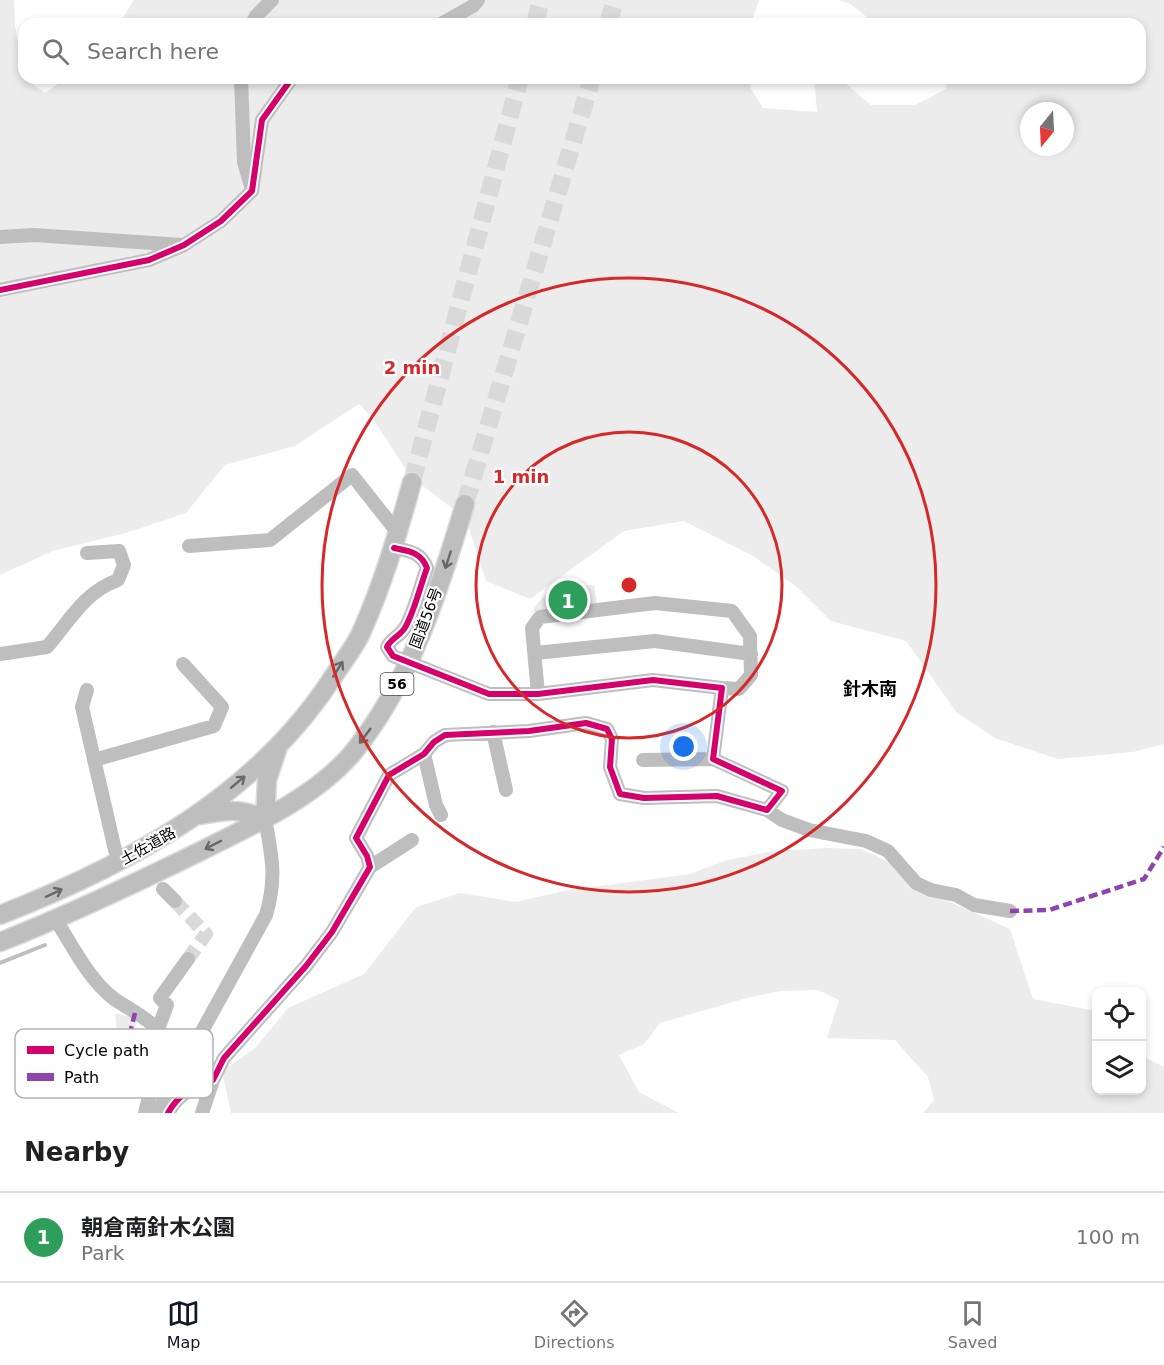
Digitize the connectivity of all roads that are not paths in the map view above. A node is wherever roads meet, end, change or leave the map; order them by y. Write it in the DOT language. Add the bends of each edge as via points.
graph roads {
  1 [pos="272,0"];
  2 [pos="478,0"];
  3 [pos="255,18"];
  4 [pos="452,18"];
  5 [pos="241,84"];
  6 [pos="288,84"];
  7 [pos="252,191"];
  8 [pos="0,237"];
  9 [pos="184,246"];
  10 [pos="0,290"];
  11 [pos="412,482"];
  12 [pos="465,504"];
  13 [pos="396,540"];
  14 [pos="189,546"];
  15 [pos="87,553"];
  16 [pos="535,653"];
  17 [pos="0,654"];
  18 [pos="751,654"];
  19 [pos="409,662"];
  20 [pos="183,664"];
  21 [pos="722,688"];
  22 [pos="87,690"];
  23 [pos="538,694"];
  24 [pos="493,732"];
  25 [pos="278,749"];
  26 [pos="424,754"];
  27 [pos="713,759"];
  28 [pos="94,760"];
  29 [pos="643,760"];
  30 [pos="506,790"];
  31 [pos="767,810"];
  32 [pos="199,815"];
  33 [pos="441,815"];
  34 [pos="265,819"];
  35 [pos="412,840"];
  36 [pos="120,862"];
  37 [pos="370,867"];
  38 [pos="163,889"];
  39 [pos="175,901"];
  40 [pos="1010,911"];
  41 [pos="0,915"];
  42 [pos="56,920"];
  43 [pos="0,942"];
  44 [pos="188,959"];
  45 [pos="159,1029"];
  46 [pos="204,1029"];
  47 [pos="213,1080"];
  48 [pos="150,1098"];
  49 [pos="166,1098"];
  50 [pos="179,1098"];
  51 [pos="207,1098"];
  52 [pos="145,1113"];
  53 [pos="158,1113"];
  54 [pos="168,1113"];
  55 [pos="202,1113"];
  1 -- 3 [label="street"];
  2 -- 4 [label="street"];
  5 -- 7 [label="street" via="244,162"];
  6 -- 7 [label="street" via="262,120"];
  7 -- 9 [label="street" via="221,221"];
  8 -- 9 [label="street"];
  9 -- 10 [label="street" via="149,261"];
  11 -- 13 [label="highway"];
  12 -- 19 [label="highway, 国道56号 / 56, one-way" via="447,564"];
  13 -- 14 [label="street" via="352,475 270,540"];
  13 -- 19 [label="street" via="423,558 427,568 406,627 387,646 393,656"];
  25 -- 13 [label="highway, one-way" via="320,699 360,635"];
  15 -- 17 [label="street" via="119,551 124,565 118,580 84,600 47,647"];
  16 -- 18 [label="street" via="655,641"];
  16 -- 18 [label="street" via="532,628 540,616 656,603 732,611 750,636"];
  16 -- 23 [label="street"];
  18 -- 21 [label="street" via="751,675 739,689"];
  19 -- 23 [label="street" via="489,694"];
  19 -- 34 [label="highway, 国道56号 / 56, one-way" via="382,712 350,756 308,792"];
  20 -- 28 [label="street" via="222,707 214,726"];
  21 -- 23 [label="street" via="653,680"];
  21 -- 27 [label="street"];
  22 -- 28 [label="street" via="82,707"];
  24 -- 26 [label="street" via="445,735"];
  24 -- 30 [label="street"];
  24 -- 31 [label="street" via="586,723 607,729 612,740 610,767 620,794 644,798 717,796"];
  32 -- 25 [label="highway, 土佐道路, one-way"];
  25 -- 34 [label="highway" via="267,780"];
  26 -- 33 [label="street"];
  26 -- 37 [label="street" via="389,775 356,838"];
  27 -- 29 [label="street"];
  27 -- 31 [label="street" via="782,791"];
  28 -- 36 [label="street"];
  31 -- 40 [label="street" via="809,830 866,841 888,851 916,883 931,890 956,895 974,905"];
  32 -- 34 [label="highway" via="247,811"];
  32 -- 36 [label="highway, 土佐道路"];
  34 -- 42 [label="highway, 土佐道路 / 56, one-way"];
  34 -- 46 [label="street" via="273,891 266,915"];
  35 -- 37 [label="street"];
  41 -- 36 [label="highway, 土佐道路, one-way"];
  37 -- 47 [label="street" via="332,932 224,1058"];
  38 -- 39 [label="street"];
  42 -- 43 [label="highway, 土佐道路 / 56"];
  42 -- 45 [label="street" via="95,981"];
  44 -- 45 [label="street" via="159,998 167,1005"];
  48 -- 52 [label="street"];
  49 -- 53 [label="street"];
  50 -- 54 [label="street"];
  51 -- 55 [label="street"];
}
